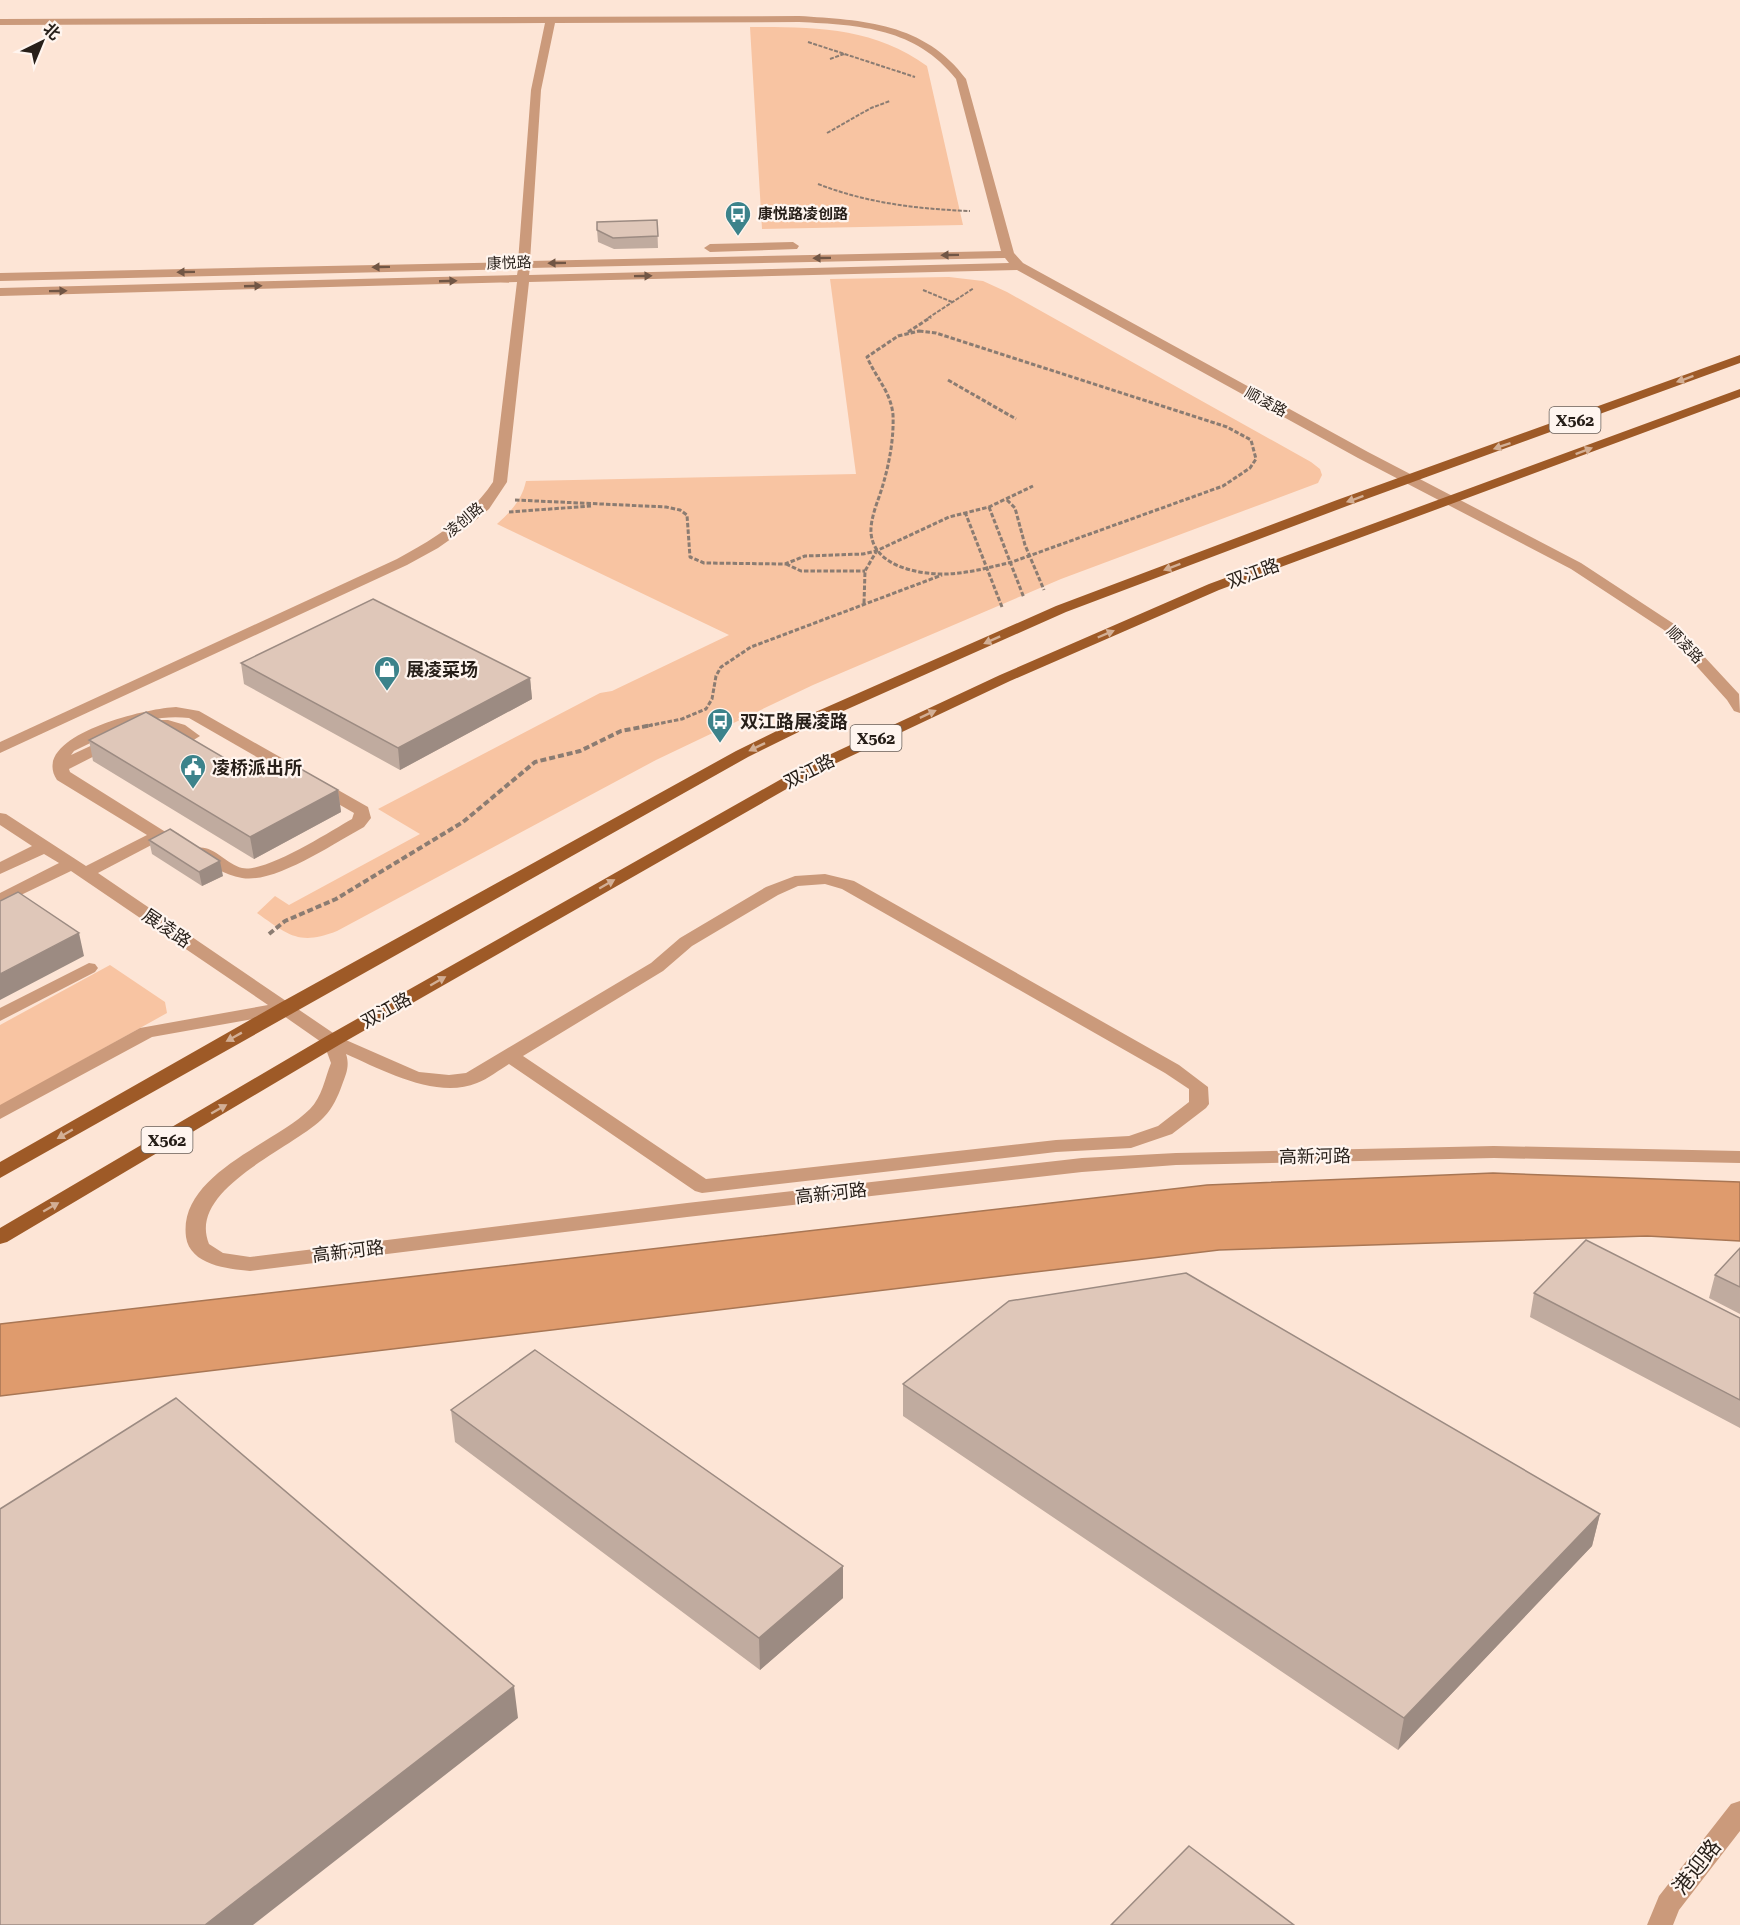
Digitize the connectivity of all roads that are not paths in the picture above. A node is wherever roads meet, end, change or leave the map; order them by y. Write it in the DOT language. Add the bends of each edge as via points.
graph roads {
  1 [pos="551,20"];
  2 [pos="0,22"];
  3 [pos="834,245"];
  4 [pos="810,246"];
  5 [pos="1008,254"];
  6 [pos="880,257"];
  7 [pos="678,260"];
  8 [pos="1019,266"];
  9 [pos="523,271"];
  10 [pos="0,277"];
  11 [pos="0,292"];
  12 [pos="1740,359"];
  13 [pos="1740,393"];
  14 [pos="1410,479"];
  15 [pos="1450,501"];
  16 [pos="1740,708"];
  17 [pos="192,736"];
  18 [pos="0,748"];
  19 [pos="59,767"];
  20 [pos="0,818"];
  21 [pos="159,835"];
  22 [pos="44,846"];
  23 [pos="78,868"];
  24 [pos="0,869"];
  25 [pos="0,900"];
  26 [pos="89,968"];
  27 [pos="285,1008"];
  28 [pos="0,1015"];
  29 [pos="332,1041"];
  30 [pos="509,1055"];
  31 [pos="0,1113"];
  32 [pos="1740,1157"];
  33 [pos="0,1171"];
  34 [pos="0,1237"];
  35 [pos="1740,1812"];
  36 [pos="1660,1925"];
  1 -- 2 [label="street, 顺凌路"];
  1 -- 5 [label="street, 顺凌路" via="799,19 887,30 914,38 952,64 961,79"];
  1 -- 9 [label="street, 凌创路" via="536,90"];
  3 -- 6 [label="street" via="846,245"];
  4 -- 7 [label="street" via="698,249"];
  5 -- 6 [label="street, 康悦路, one-way"];
  5 -- 8 [label="street, 顺凌路"];
  6 -- 7 [label="street, 康悦路, one-way"];
  7 -- 9 [label="street, 康悦路, one-way"];
  9 -- 8 [label="street, 康悦路, one-way"];
  8 -- 14 [label="street, 顺凌路"];
  9 -- 10 [label="street, 康悦路, one-way"];
  11 -- 9 [label="street, 康悦路, one-way"];
  9 -- 18 [label="street, 凌创路" via="500,482 484,506 433,545 402,562"];
  12 -- 14 [label="main road, 双江路 / X562, one-way"];
  15 -- 13 [label="main road, 双江路 / X562, one-way"];
  14 -- 15 [label="street, 顺凌路"];
  14 -- 27 [label="main road, 双江路 / X562, one-way" via="1061,609 818,717 742,754"];
  15 -- 16 [label="street, 顺凌路" via="1576,566 1669,627"];
  29 -- 15 [label="main road, 双江路 / X562, one-way" via="815,767 1214,587"];
  17 -- 19 [label="street" via="173,725 154,724"];
  19 -- 21 [label="street" via="70,782"];
  19 -- 21 [label="street" via="68,748 129,719 162,710 178,711 193,714 353,805 362,811 363,818 258,874 231,870 182,839"];
  20 -- 22 [label="street, 展凌路"];
  21 -- 23 [label="street"];
  22 -- 23 [label="street, 展凌路"];
  22 -- 24 [label="street"];
  23 -- 25 [label="street"];
  23 -- 27 [label="street, 展凌路"];
  26 -- 28 [label="street"];
  27 -- 29 [label="street, 展凌路"];
  27 -- 31 [label="street" via="147,1032"];
  27 -- 33 [label="main road, 双江路 / X562, one-way"];
  29 -- 30 [label="street, 展凌路" via="416,1078 449,1081 470,1078"];
  29 -- 32 [label="street, 高新河路" via="340,1063 319,1111 226,1175 205,1200 195,1223 196,1240 203,1251 228,1262 250,1264 1058,1167 1176,1159 1494,1152"];
  34 -- 29 [label="main road, 双江路 / X562, one-way"];
  30 -- 30 [label="street, 展凌路" via="657,967 686,942 772,891 795,881 825,879 849,885 1172,1069 1198,1087 1199,1104 1165,1130 1131,1142 1056,1146 702,1186"];
  35 -- 36 [label="street, 港迎路" via="1668,1904"];
}
